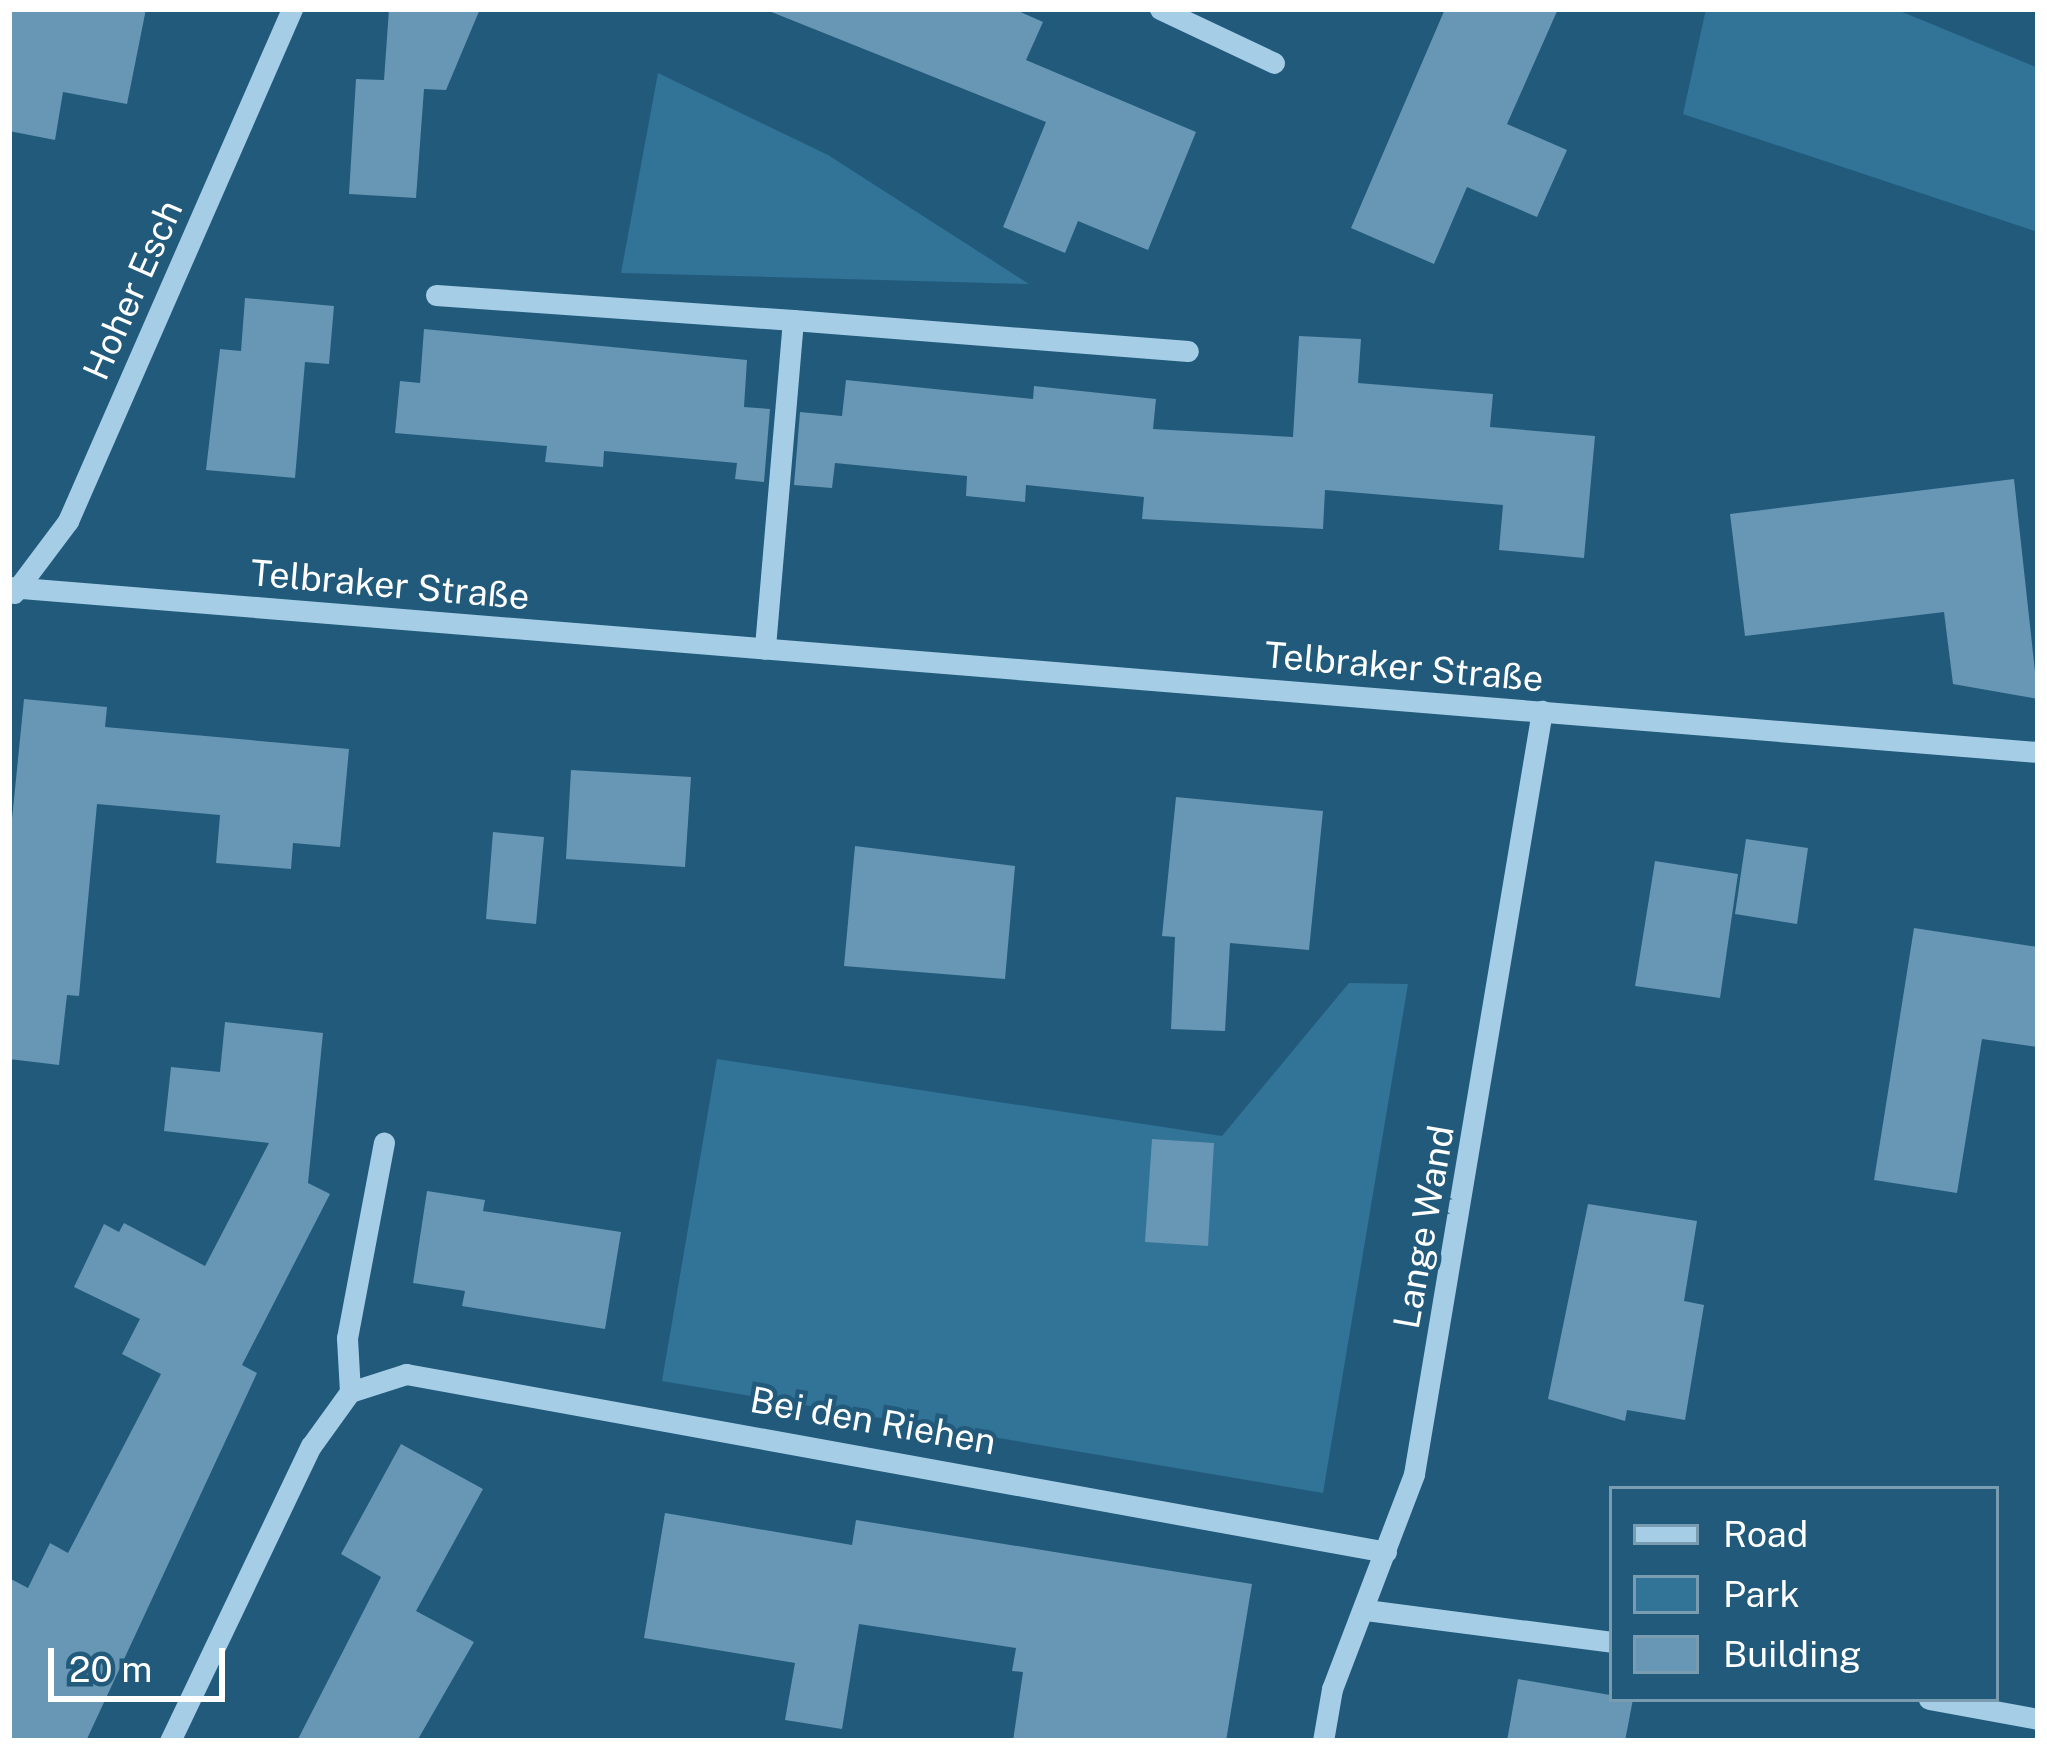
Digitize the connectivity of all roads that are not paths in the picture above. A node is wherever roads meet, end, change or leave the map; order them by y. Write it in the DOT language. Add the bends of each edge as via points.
graph roads {
  1 [pos="292,9"];
  2 [pos="1160,9"];
  3 [pos="1274,63"];
  4 [pos="436,296"];
  5 [pos="793,320"];
  6 [pos="1188,351"];
  7 [pos="12,591"];
  8 [pos="765,649"];
  9 [pos="1542,711"];
  10 [pos="2038,752"];
  11 [pos="385,1142"];
  12 [pos="350,1392"];
  13 [pos="1386,1552"];
  14 [pos="1366,1610"];
  15 [pos="1609,1642"];
  16 [pos="1945,1702"];
  17 [pos="2038,1719"];
  18 [pos="170,1741"];
  19 [pos="1322,1741"];
  1 -- 7 [label="street, Hoher Esch" via="68,521"];
  2 -- 3 [label="street"];
  4 -- 5 [label="street"];
  5 -- 6 [label="street"];
  5 -- 8 [label="street"];
  7 -- 8 [label="street, Telbraker Straße"];
  8 -- 9 [label="street, Telbraker Straße"];
  9 -- 10 [label="street, Telbraker Straße"];
  9 -- 13 [label="street, Lange Wand" via="1414,1474"];
  11 -- 12 [label="street" via="347,1338"];
  12 -- 13 [label="street, Bei den Riehen" via="406,1373"];
  12 -- 18 [label="street" via="311,1446"];
  13 -- 14 [label="street, Lange Wand"];
  14 -- 15 [label="street"];
  14 -- 19 [label="street, Lange Wand" via="1332,1689"];
  16 -- 17 [label="street"];
}
